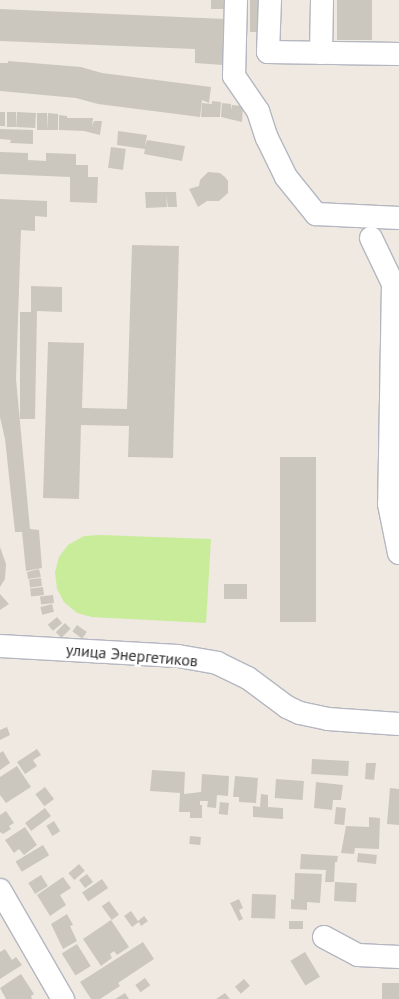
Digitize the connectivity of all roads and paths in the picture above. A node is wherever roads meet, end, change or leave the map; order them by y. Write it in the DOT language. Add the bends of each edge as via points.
graph roads {
  1 [pos="236,0"];
  2 [pos="270,0"];
  3 [pos="322,0"];
  4 [pos="320,53"];
  5 [pos="399,54"];
  6 [pos="399,218"];
  7 [pos="371,238"];
  8 [pos="399,553"];
  9 [pos="0,646"];
  10 [pos="399,724"];
  11 [pos="0,890"];
  12 [pos="324,937"];
  13 [pos="399,957"];
  14 [pos="63,999"];
  1 -- 6 [label="street" via="234,76 258,111 286,177 316,214"];
  2 -- 4 [label="street" via="268,52"];
  3 -- 4 [label="street"];
  4 -- 5 [label="street"];
  7 -- 8 [label="street" via="393,284 389,504"];
  9 -- 10 [label="street, улица Энергетиков" via="178,656 217,663 248,678 286,707 300,712 328,719"];
  11 -- 14 [label="street"];
  12 -- 13 [label="street" via="358,955"];
}
